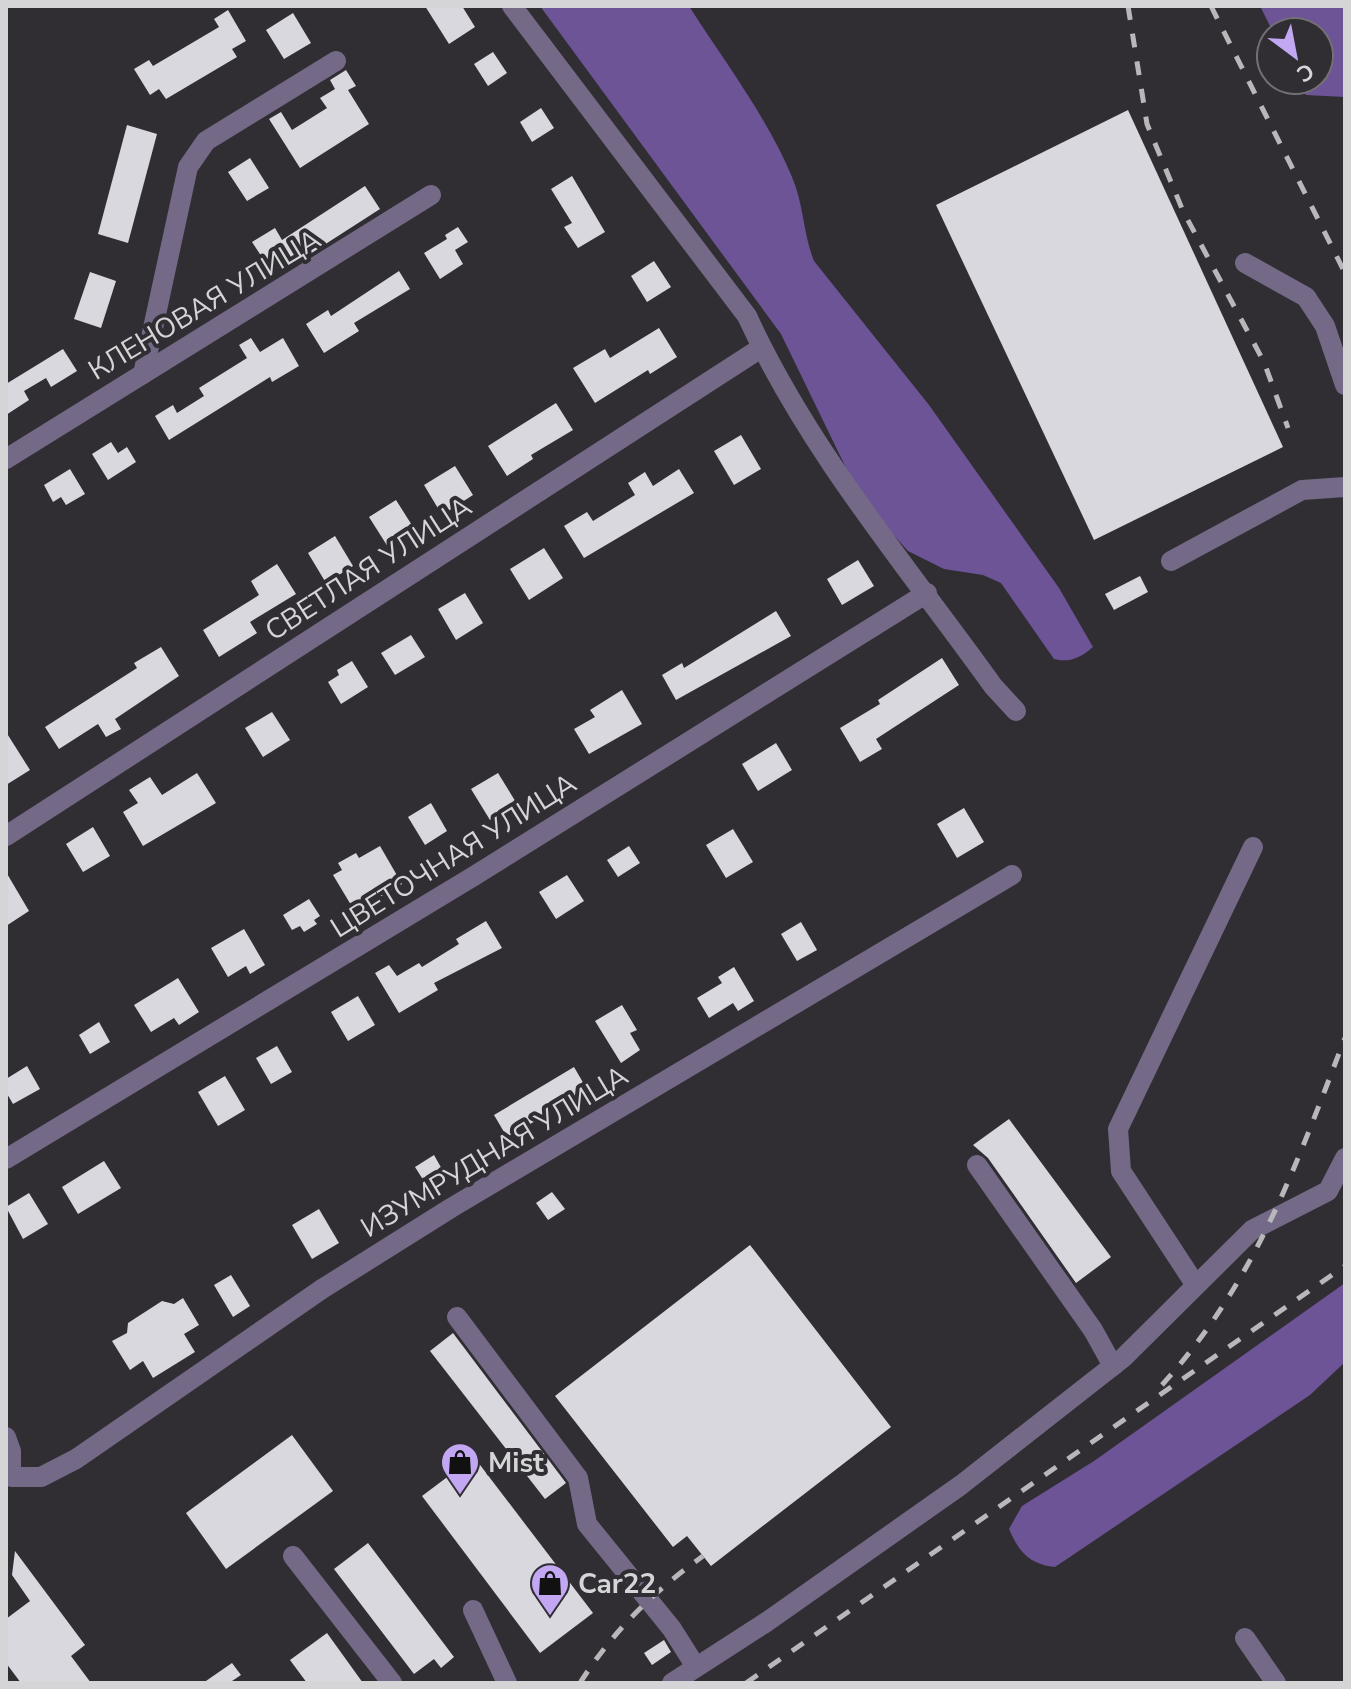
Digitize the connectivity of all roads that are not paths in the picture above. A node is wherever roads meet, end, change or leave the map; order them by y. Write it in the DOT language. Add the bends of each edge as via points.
graph roads {
  1 [pos="512,6"];
  2 [pos="336,61"];
  3 [pos="431,195"];
  4 [pos="1245,263"];
  5 [pos="761,348"];
  6 [pos="143,374"];
  7 [pos="1345,385"];
  8 [pos="6,459"];
  9 [pos="1345,487"];
  10 [pos="1171,561"];
  11 [pos="927,593"];
  12 [pos="1016,711"];
  13 [pos="6,836"];
  14 [pos="1253,847"];
  15 [pos="1012,875"];
  16 [pos="1345,1158"];
  17 [pos="6,1159"];
  18 [pos="977,1165"];
  19 [pos="1195,1284"];
  20 [pos="457,1317"];
  21 [pos="1113,1366"];
  22 [pos="6,1437"];
  23 [pos="293,1556"];
  24 [pos="473,1610"];
  25 [pos="1245,1638"];
  26 [pos="696,1667"];
  27 [pos="392,1683"];
  28 [pos="507,1683"];
  29 [pos="672,1683"];
  30 [pos="1276,1683"];
  1 -- 5 [label="street" via="747,316"];
  2 -- 6 [label="street" via="206,141 188,167"];
  3 -- 6 [label="street, КЛЕНОВАЯ УЛИЦА"];
  4 -- 7 [label="street" via="1306,297 1325,326"];
  5 -- 11 [label="street" via="843,483"];
  5 -- 13 [label="street, СВЕТЛАЯ УЛИЦА"];
  6 -- 8 [label="street, КЛЕНОВАЯ УЛИЦА"];
  9 -- 10 [label="street" via="1302,490"];
  11 -- 12 [label="street"];
  11 -- 17 [label="street, ЦВЕТОЧНАЯ УЛИЦА"];
  14 -- 19 [label="street" via="1118,1129 1121,1171"];
  15 -- 22 [label="street, ИЗУМРУДНАЯ УЛИЦА" via="451,1208 322,1289 76,1459 41,1477 11,1477"];
  16 -- 19 [label="street" via="1328,1191 1252,1230"];
  18 -- 21 [label="street"];
  19 -- 21 [label="street"];
  20 -- 26 [label="street" via="578,1478 587,1524"];
  21 -- 26 [label="street" via="961,1485"];
  23 -- 27 [label="street"];
  24 -- 28 [label="street"];
  25 -- 30 [label="street"];
  26 -- 29 [label="street"];
}
